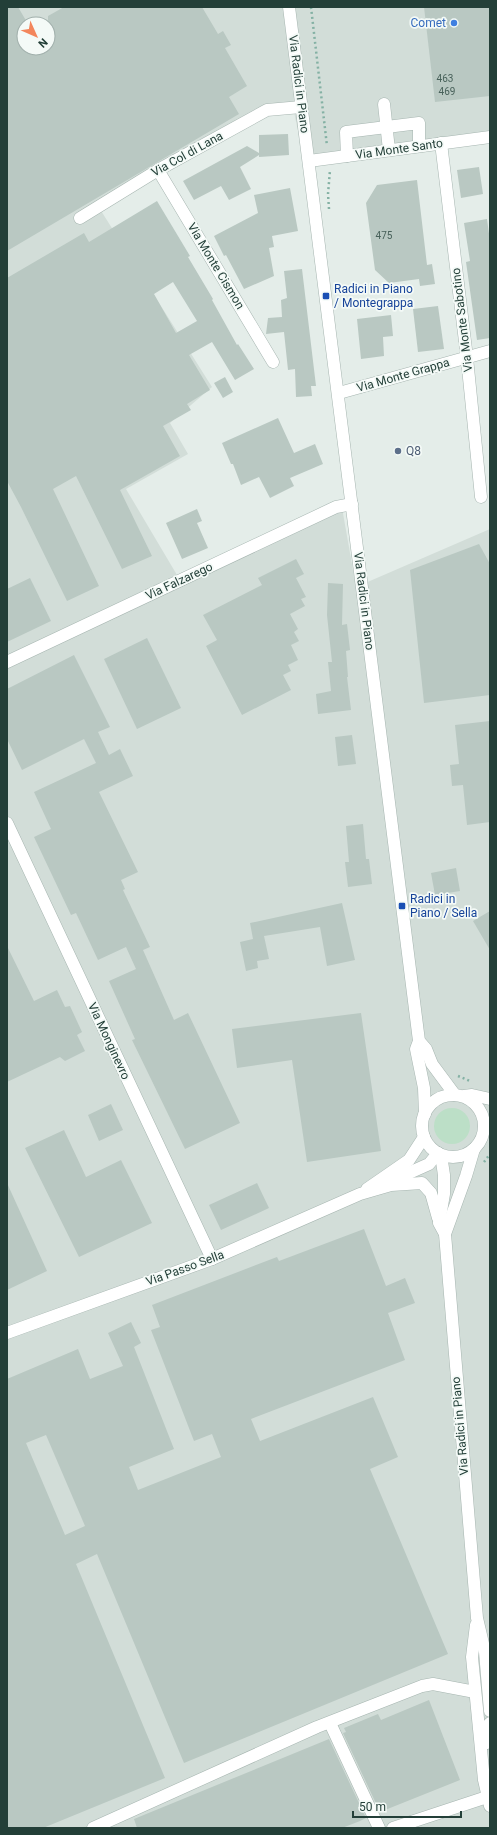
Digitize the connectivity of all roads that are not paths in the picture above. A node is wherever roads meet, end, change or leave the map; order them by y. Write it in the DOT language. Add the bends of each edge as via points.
graph roads {
  1 [pos="289,7"];
  2 [pos="384,104"];
  3 [pos="301,107"];
  4 [pos="386,127"];
  5 [pos="490,137"];
  6 [pos="441,143"];
  7 [pos="420,146"];
  8 [pos="388,150"];
  9 [pos="347,156"];
  10 [pos="309,161"];
  11 [pos="158,170"];
  12 [pos="80,218"];
  13 [pos="490,351"];
  14 [pos="467,358"];
  15 [pos="273,362"];
  16 [pos="339,393"];
  17 [pos="481,497"];
  18 [pos="352,504"];
  19 [pos="7,662"];
  20 [pos="7,823"];
  21 [pos="419,1041"];
  22 [pos="459,1096"];
  23 [pos="490,1099"];
  24 [pos="425,1114"];
  25 [pos="487,1132"];
  26 [pos="424,1137"];
  27 [pos="474,1149"];
  28 [pos="440,1154"];
  29 [pos="391,1185"];
  30 [pos="360,1194"];
  31 [pos="439,1223"];
  32 [pos="445,1234"];
  33 [pos="212,1259"];
  34 [pos="7,1333"];
  35 [pos="477,1618"];
  36 [pos="473,1663"];
  37 [pos="475,1692"];
  38 [pos="490,1711"];
  39 [pos="490,1722"];
  40 [pos="330,1723"];
  41 [pos="482,1765"];
  42 [pos="489,1801"];
  43 [pos="93,1828"];
  44 [pos="379,1828"];
  45 [pos="394,1828"];
  1 -- 3 [label="street, Via Radici in Piano"];
  2 -- 4 [label="street"];
  3 -- 10 [label="street, Via Radici in Piano"];
  3 -- 11 [label="street, Via Col di Lana" via="267,110"];
  4 -- 7 [label="street" via="419,123"];
  4 -- 8 [label="street"];
  4 -- 9 [label="street" via="346,132"];
  5 -- 6 [label="street, Via Monte Santo"];
  6 -- 7 [label="street, Via Monte Santo"];
  6 -- 14 [label="street, Via Monte Sabotino"];
  7 -- 8 [label="street, Via Monte Santo"];
  8 -- 9 [label="street, Via Monte Santo"];
  9 -- 10 [label="street, Via Monte Santo"];
  10 -- 16 [label="street, Via Radici in Piano"];
  11 -- 12 [label="street, Via Col di Lana"];
  11 -- 15 [label="street, Via Monte Cismon"];
  13 -- 14 [label="street, Via Monte Grappa"];
  14 -- 16 [label="street, Via Monte Grappa"];
  14 -- 17 [label="street, Via Monte Sabotino"];
  16 -- 18 [label="street, Via Radici in Piano"];
  18 -- 19 [label="street, Via Falzarego" via="336,507"];
  18 -- 21 [label="street, Via Radici in Piano"];
  20 -- 33 [label="street, Via Monginevro"];
  21 -- 22 [label="street" via="426,1049 432,1064"];
  21 -- 24 [label="street, Via Radici in Piano" via="416,1049 424,1088"];
  22 -- 23 [label="street" via="472,1095"];
  22 -- 24 [label="street" via="446,1096 437,1100"];
  22 -- 25 [label="street" via="471,1100 478,1107"];
  24 -- 26 [label="street"];
  25 -- 27 [label="street"];
  26 -- 28 [label="street"];
  26 -- 30 [label="street, Via Passo Sella" via="409,1160"];
  27 -- 28 [label="street" via="461,1156"];
  27 -- 32 [label="street"];
  28 -- 29 [label="street, Via Passo Sella" via="429,1164 400,1177"];
  28 -- 31 [label="street" via="444,1194"];
  29 -- 30 [label="street, Via Passo Sella"];
  29 -- 31 [label="street, Via Passo Sella" via="422,1183 432,1193"];
  30 -- 33 [label="street, Via Passo Sella"];
  31 -- 32 [label="street, Via Passo Sella"];
  32 -- 35 [label="street, Via Radici in Piano"];
  33 -- 34 [label="street, Via Passo Sella"];
  35 -- 36 [label="street"];
  35 -- 38 [label="street" via="485,1652"];
  36 -- 37 [label="street"];
  36 -- 39 [label="street" via="480,1672 484,1713"];
  37 -- 40 [label="street" via="433,1684 422,1686"];
  37 -- 41 [label="street"];
  39 -- 41 [label="street" via="485,1729 488,1755"];
  40 -- 43 [label="street"];
  40 -- 44 [label="street"];
  41 -- 42 [label="street"];
  42 -- 45 [label="street"];
}
